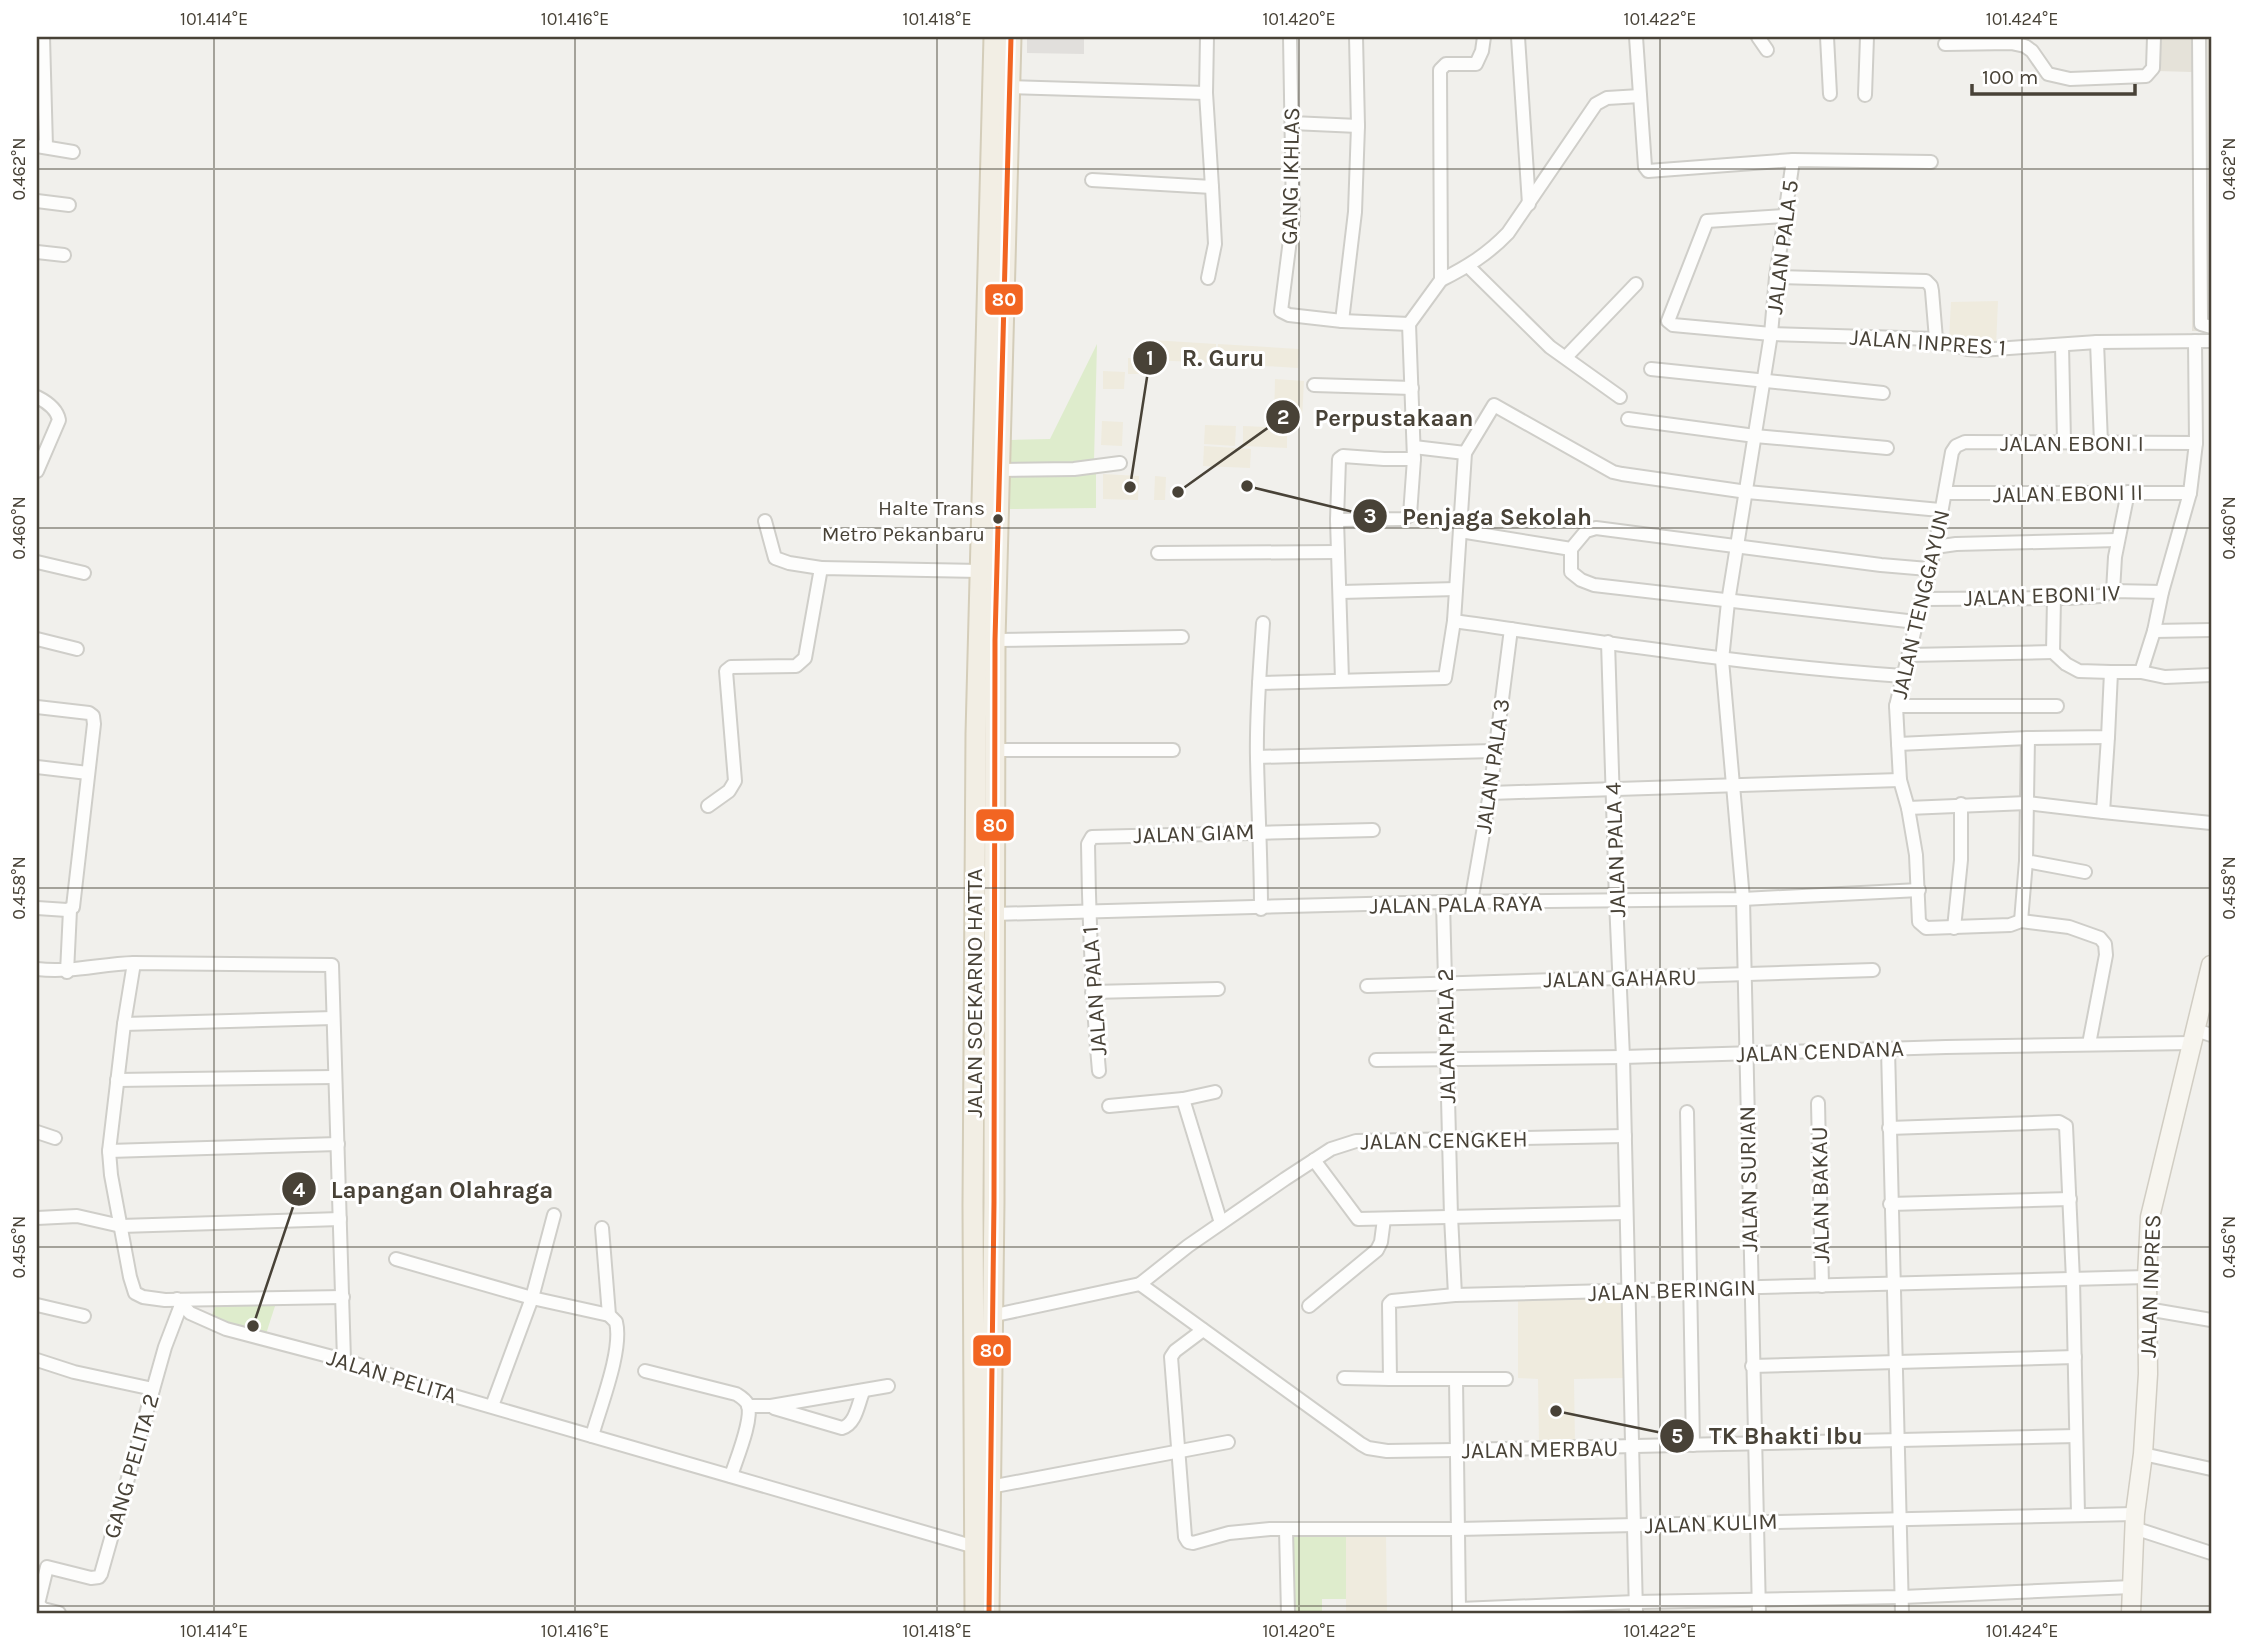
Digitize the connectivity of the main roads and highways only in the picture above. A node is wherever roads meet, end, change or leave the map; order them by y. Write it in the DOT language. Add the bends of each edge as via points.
graph roads {
  1 [pos="997,39"];
  2 [pos="992,395"];
  3 [pos="2211,965"];
  4 [pos="2200,1036"];
  5 [pos="983,1237"];
  6 [pos="975,1613"];
  7 [pos="989,1613"];
  8 [pos="2131,1613"];
  1 -- 2 [label="main road, JALAN SOEKARNO HATTA"];
  1 -- 2 [label="main road, JALAN SOEKARNO HATTA" via="1010,87"];
  2 -- 5 [label="main road, JALAN SOEKARNO HATTA" via="998,470 993,914"];
  2 -- 5 [label="main road, JALAN SOEKARNO HATTA" via="980,571 976,748"];
  3 -- 4 [label="main road, JALAN INPRES"];
  4 -- 8 [label="main road, JALAN INPRES" via="2150,1217 2148,1374"];
  5 -- 6 [label="main road, JALAN SOEKARNO HATTA"];
  5 -- 7 [label="main road, JALAN SOEKARNO HATTA" via="991,1316"];
}
